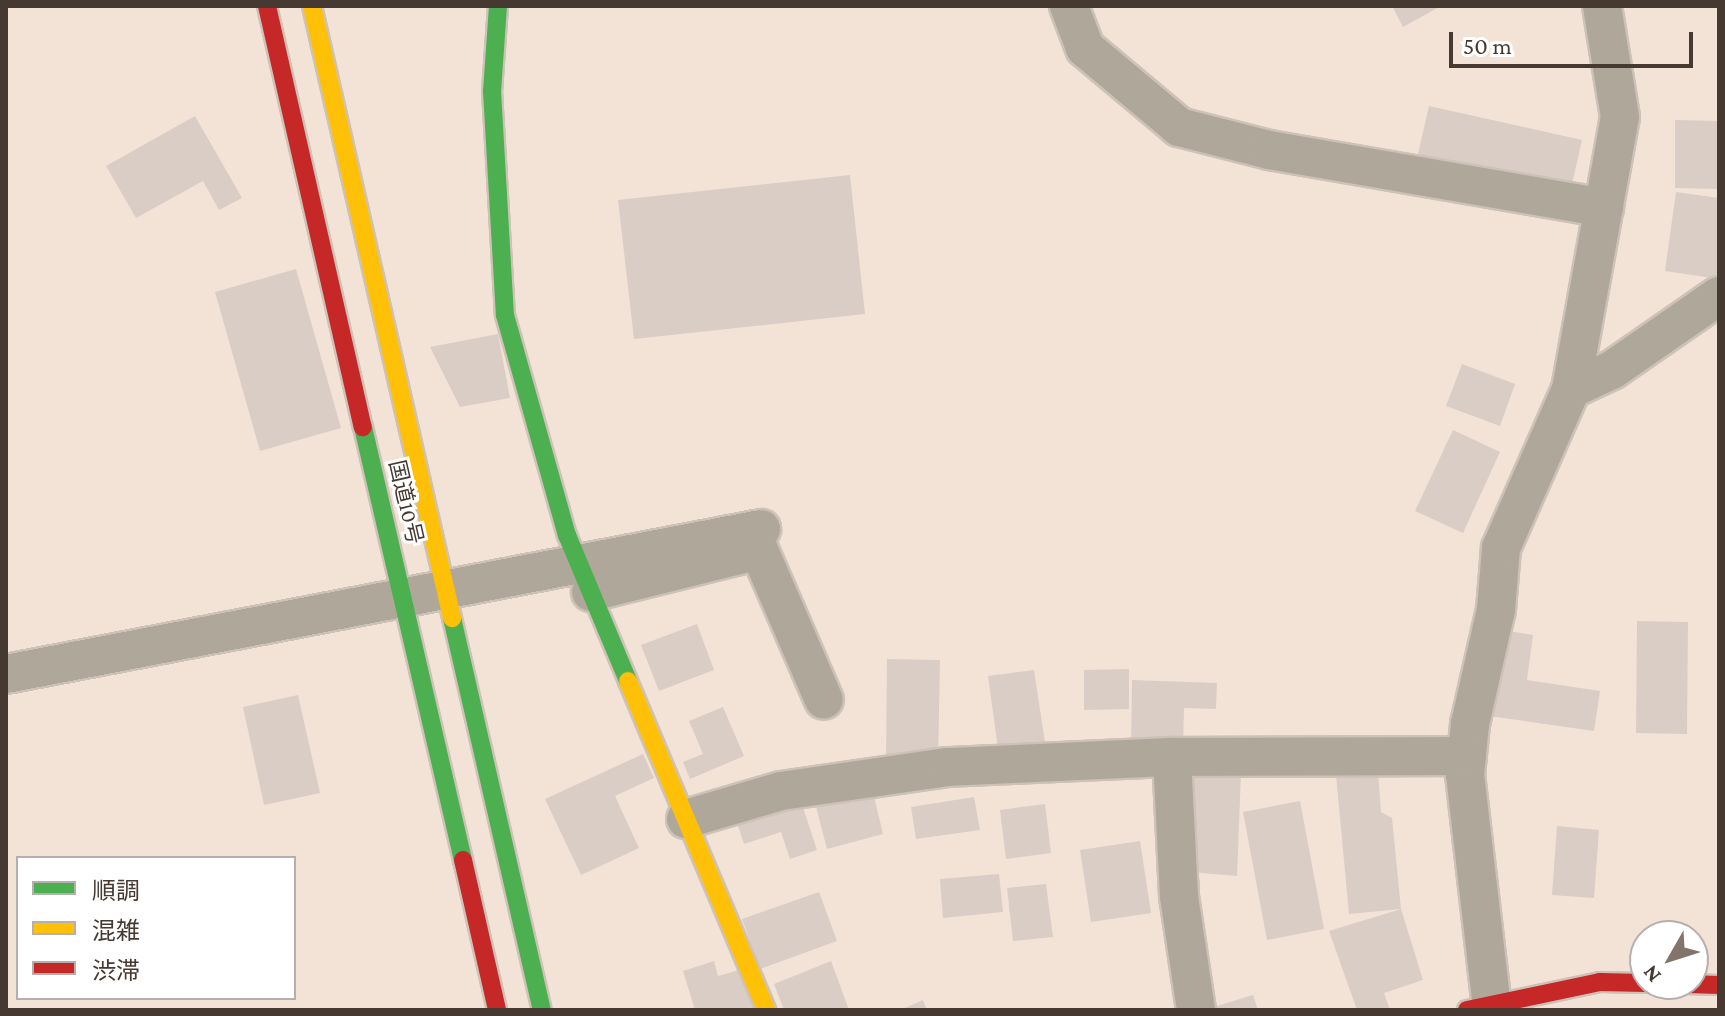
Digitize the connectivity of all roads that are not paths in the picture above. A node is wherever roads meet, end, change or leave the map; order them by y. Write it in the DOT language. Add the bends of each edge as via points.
graph roads {
  1 [pos="267,6"];
  2 [pos="312,6"];
  3 [pos="498,6"];
  4 [pos="1069,6"];
  5 [pos="1602,6"];
  6 [pos="1604,208"];
  7 [pos="1719,296"];
  8 [pos="1571,389"];
  9 [pos="761,529"];
  10 [pos="585,578"];
  11 [pos="447,591"];
  12 [pos="404,600"];
  13 [pos="6,674"];
  14 [pos="824,700"];
  15 [pos="1467,756"];
  16 [pos="1172,757"];
  17 [pos="686,819"];
  18 [pos="1629,983"];
  19 [pos="1479,1005"];
  20 [pos="497,1010"];
  21 [pos="542,1010"];
  22 [pos="766,1010"];
  23 [pos="1196,1010"];
  1 -- 12 [label="main road, 国道10号"];
  2 -- 11 [label="main road, 国道10号"];
  3 -- 10 [label="main road" via="492,91 505,315"];
  4 -- 6 [label="street" via="1085,48 1179,127 1269,150"];
  5 -- 6 [label="street" via="1620,117"];
  6 -- 8 [label="street"];
  7 -- 8 [label="street" via="1612,370"];
  8 -- 15 [label="street" via="1501,548"];
  9 -- 10 [label="street"];
  10 -- 11 [label="street"];
  10 -- 14 [label="street" via="759,550"];
  10 -- 17 [label="main road"];
  11 -- 12 [label="street"];
  11 -- 21 [label="main road, 国道10号"];
  12 -- 13 [label="street"];
  12 -- 20 [label="main road, 国道10号"];
  15 -- 16 [label="street"];
  15 -- 19 [label="street"];
  16 -- 17 [label="street" via="948,767 781,791"];
  16 -- 23 [label="street" via="1179,896"];
  17 -- 22 [label="main road"];
  18 -- 19 [label="main road" via="1600,982"];
}
